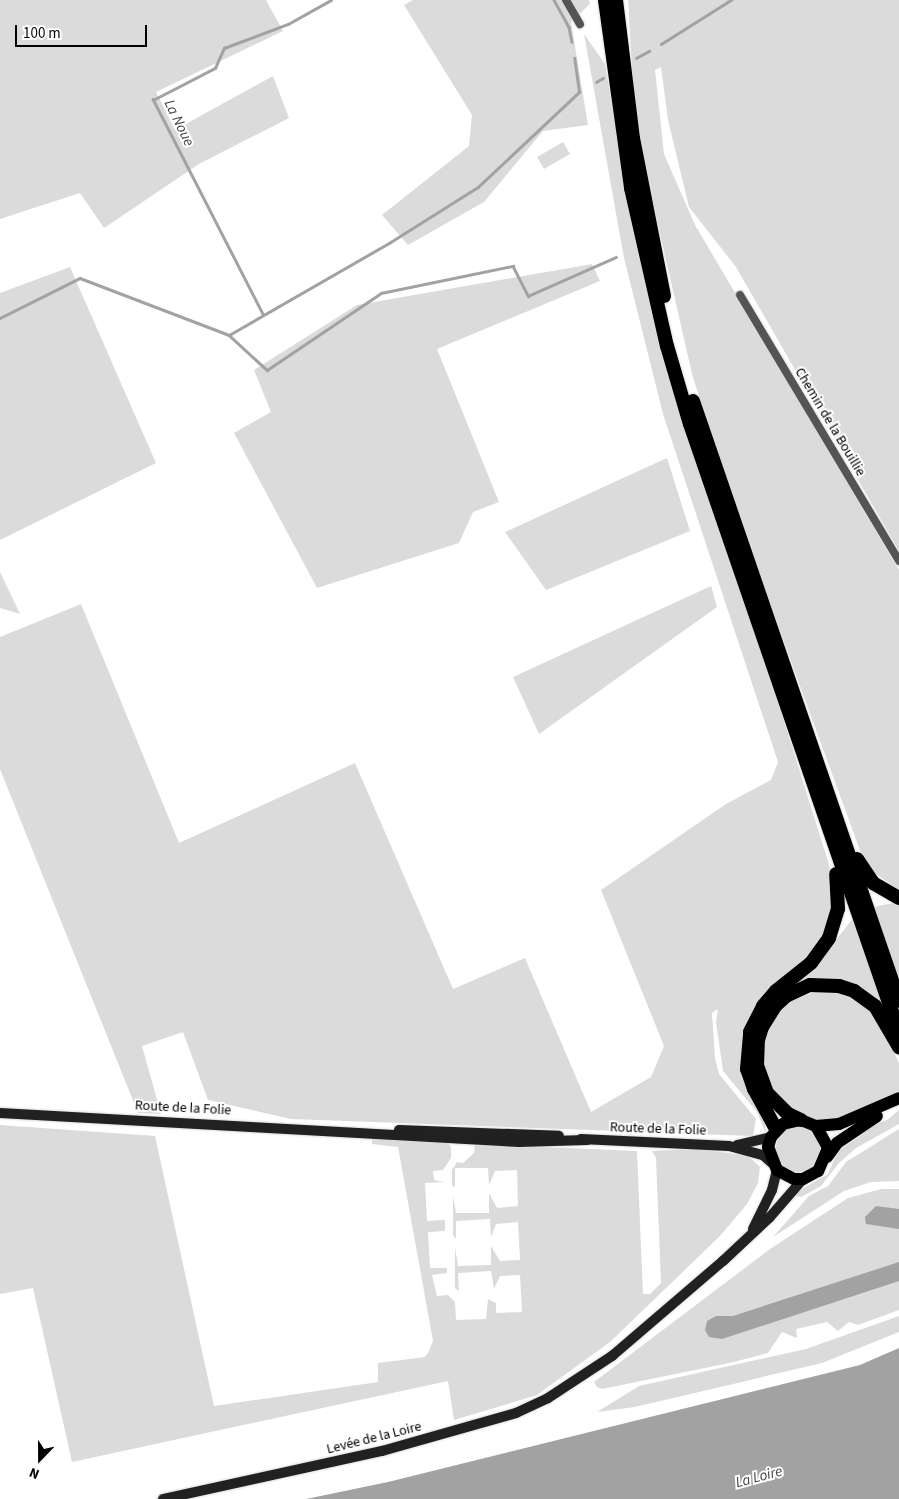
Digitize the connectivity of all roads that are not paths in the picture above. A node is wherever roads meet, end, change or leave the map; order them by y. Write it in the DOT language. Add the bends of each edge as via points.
graph roads {
  1 [pos="566,0"];
  2 [pos="605,0"];
  3 [pos="616,0"];
  4 [pos="580,24"];
  5 [pos="740,295"];
  6 [pos="899,561"];
  7 [pos="836,817"];
  8 [pos="832,844"];
  9 [pos="899,898"];
  10 [pos="899,1001"];
  11 [pos="899,1032"];
  12 [pos="899,1047"];
  13 [pos="899,1098"];
  14 [pos="899,1104"];
  15 [pos="0,1113"];
  16 [pos="801,1120"];
  17 [pos="816,1126"];
  18 [pos="774,1133"];
  19 [pos="729,1146"];
  20 [pos="827,1157"];
  21 [pos="774,1167"];
  22 [pos="803,1179"];
  23 [pos="748,1237"];
  24 [pos="163,1499"];
  1 -- 4 [label="street"];
  2 -- 8 [label="highway" via="631,188 667,346 690,424"];
  3 -- 7 [label="highway" via="633,138 672,329 713,463"];
  5 -- 6 [label="street, Chemin de la Bouillie"];
  7 -- 9 [label="highway" via="867,876 878,887"];
  7 -- 10 [label="highway"];
  8 -- 11 [label="highway"];
  8 -- 18 [label="highway" via="839,893 832,931 811,964 776,991 763,1006 754,1019 746,1050 747,1069"];
  12 -- 16 [label="highway" via="876,1006 854,991 840,986 810,985 786,996 762,1027 758,1040 758,1066 767,1093 788,1114"];
  13 -- 17 [label="main road" via="839,1124"];
  14 -- 20 [label="main road" via="853,1131"];
  15 -- 19 [label="street, Route de la Folie" via="365,1131 492,1132"];
  16 -- 17 [label="main road"];
  16 -- 18 [label="main road" via="792,1120"];
  17 -- 20 [label="main road" via="826,1140"];
  18 -- 19 [label="street, Route de la Folie"];
  18 -- 21 [label="main road" via="768,1147"];
  19 -- 21 [label="street, Route de la Folie" via="763,1155"];
  20 -- 22 [label="main road" via="818,1171"];
  21 -- 22 [label="main road" via="785,1176"];
  21 -- 23 [label="street" via="764,1210"];
  22 -- 23 [label="street"];
  23 -- 24 [label="street, Levée de la Loire" via="582,1378 524,1410 382,1452"];
}
